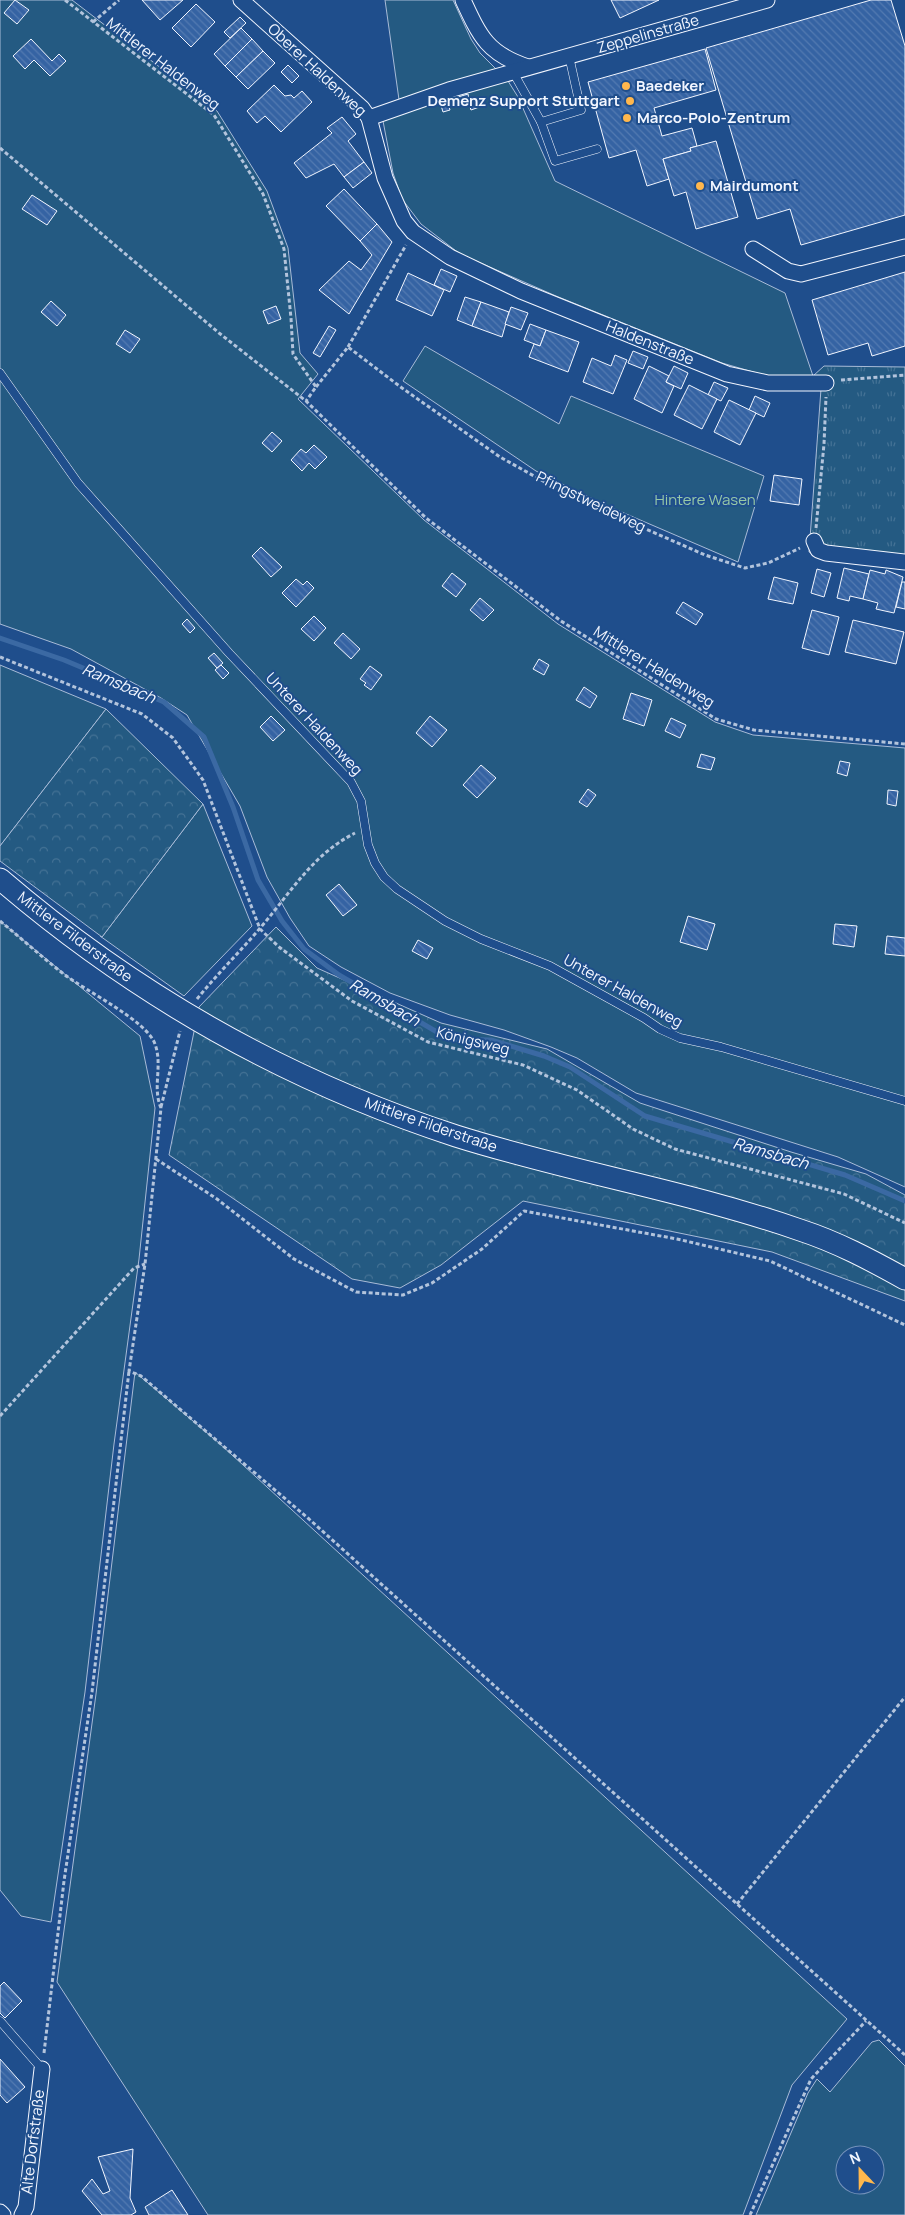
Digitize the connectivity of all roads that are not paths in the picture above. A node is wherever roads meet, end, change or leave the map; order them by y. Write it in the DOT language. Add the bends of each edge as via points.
graph roads {
  1 [pos="241,0"];
  2 [pos="463,0"];
  3 [pos="766,0"];
  4 [pos="569,56"];
  5 [pos="528,67"];
  6 [pos="513,72"];
  7 [pos="369,118"];
  8 [pos="541,122"];
  9 [pos="597,149"];
  10 [pos="413,232"];
  11 [pos="905,246"];
  12 [pos="753,248"];
  13 [pos="0,373"];
  14 [pos="826,383"];
  15 [pos="814,541"];
  16 [pos="905,562"];
  17 [pos="0,879"];
  18 [pos="905,1101"];
  19 [pos="905,1279"];
  20 [pos="0,2021"];
  21 [pos="42,2069"];
  22 [pos="0,2212"];
  23 [pos="3,2215"];
  24 [pos="22,2215"];
  1 -- 7 [label="street, Oberer Haldenweg" via="350,97"];
  2 -- 5 [label="street" via="486,43 497,54"];
  3 -- 4 [label="street, Zeppelinstraße"];
  4 -- 5 [label="street, Zeppelinstraße"];
  4 -- 8 [label="lane" via="581,110"];
  5 -- 6 [label="street, Zeppelinstraße"];
  6 -- 7 [label="street, Zeppelinstraße"];
  6 -- 8 [label="lane"];
  7 -- 10 [label="street, Oberer Haldenweg" via="391,194"];
  8 -- 9 [label="lane" via="555,161"];
  10 -- 14 [label="street, Haldenstraße" via="450,257 491,278 726,374 768,383"];
  11 -- 12 [label="street" via="801,274 788,271"];
  13 -- 18 [label="lane, Unterer Haldenweg" via="78,483 229,653 350,782 361,801 368,845 375,863 397,889 445,921 550,966 680,1038 747,1054"];
  15 -- 16 [label="street" via="818,550 826,553"];
  17 -- 19 [label="main road, Mittlere Filderstraße" via="47,919 114,968 186,1015 300,1075 457,1136 803,1230"];
  20 -- 21 [label="lane"];
  21 -- 24 [label="street, Alte Dorfstraße" via="26,2207"];
  22 -- 23 [label="street"];
}
